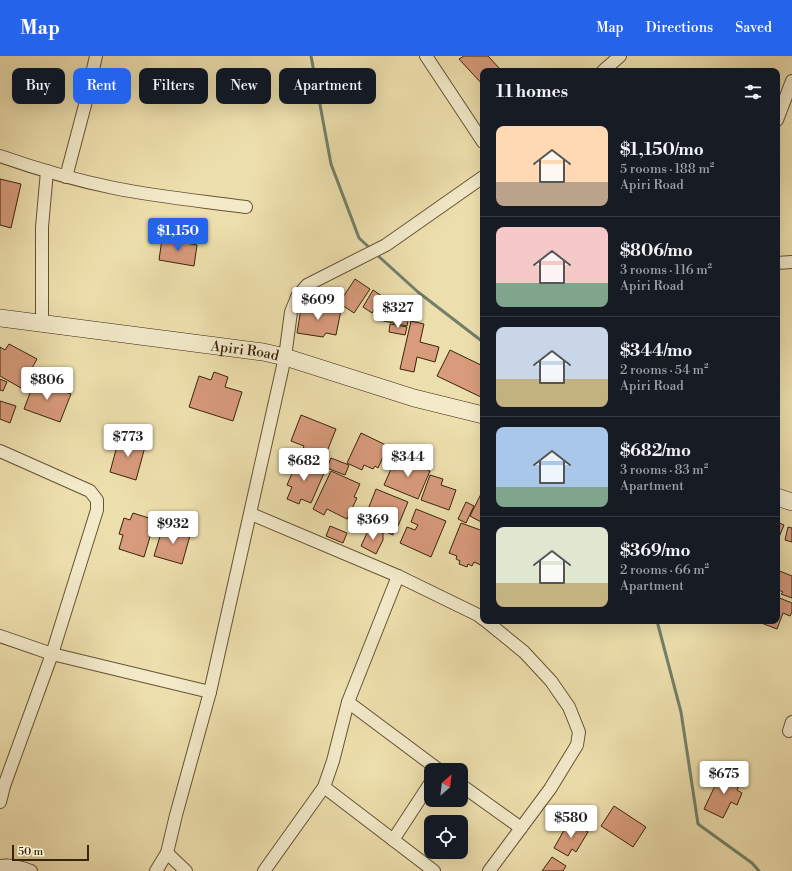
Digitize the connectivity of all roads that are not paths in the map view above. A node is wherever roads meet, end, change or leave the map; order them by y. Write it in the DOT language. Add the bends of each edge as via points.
graph roads {
  1 [pos="96,56"];
  2 [pos="426,56"];
  3 [pos="620,56"];
  4 [pos="606,68"];
  5 [pos="792,81"];
  6 [pos="780,112"];
  7 [pos="480,137"];
  8 [pos="0,156"];
  9 [pos="47,171"];
  10 [pos="66,177"];
  11 [pos="480,179"];
  12 [pos="246,207"];
  13 [pos="792,262"];
  14 [pos="780,263"];
  15 [pos="0,318"];
  16 [pos="42,323"];
  17 [pos="285,358"];
  18 [pos="480,415"];
  19 [pos="0,451"];
  20 [pos="780,498"];
  21 [pos="792,502"];
  22 [pos="251,514"];
  23 [pos="398,576"];
  24 [pos="480,614"];
  25 [pos="492,624"];
  26 [pos="0,636"];
  27 [pos="52,654"];
  28 [pos="210,692"];
  29 [pos="348,702"];
  30 [pos="430,763"];
  31 [pos="2,785"];
  32 [pos="324,787"];
  33 [pos="468,790"];
  34 [pos="424,793"];
  35 [pos="0,802"];
  36 [pos="522,828"];
  37 [pos="393,840"];
  38 [pos="167,853"];
  39 [pos="0,866"];
  40 [pos="492,870"];
  41 [pos="31,871"];
  42 [pos="156,871"];
  43 [pos="186,871"];
  44 [pos="264,871"];
  45 [pos="434,871"];
  1 -- 10 [label="street"];
  2 -- 7 [label="street"];
  3 -- 4 [label="street"];
  5 -- 6 [label="street"];
  8 -- 9 [label="street"];
  9 -- 10 [label="street"];
  9 -- 16 [label="street" via="42,227"];
  10 -- 12 [label="street" via="114,188"];
  11 -- 17 [label="street" via="386,245 307,285 297,297 291,312"];
  13 -- 14 [label="street"];
  15 -- 16 [label="street, Apiri Road"];
  16 -- 17 [label="street, Apiri Road" via="263,352"];
  17 -- 18 [label="street, Apiri Road" via="414,398"];
  17 -- 22 [label="street"];
  19 -- 27 [label="street" via="90,491 97,500 97,510"];
  20 -- 21 [label="street"];
  22 -- 23 [label="street"];
  22 -- 28 [label="street"];
  23 -- 24 [label="street"];
  23 -- 29 [label="street"];
  25 -- 36 [label="street" via="524,652 551,681 569,707 579,732 578,745"];
  26 -- 27 [label="street"];
  27 -- 28 [label="street"];
  27 -- 31 [label="street"];
  28 -- 38 [label="street"];
  29 -- 30 [label="street"];
  29 -- 32 [label="street"];
  31 -- 35 [label="street"];
  32 -- 37 [label="street"];
  32 -- 44 [label="street"];
  33 -- 36 [label="street"];
  34 -- 37 [label="street"];
  36 -- 40 [label="street"];
  37 -- 45 [label="street"];
  38 -- 42 [label="street"];
  38 -- 43 [label="street"];
  39 -- 41 [label="street" via="20,867"];
}
